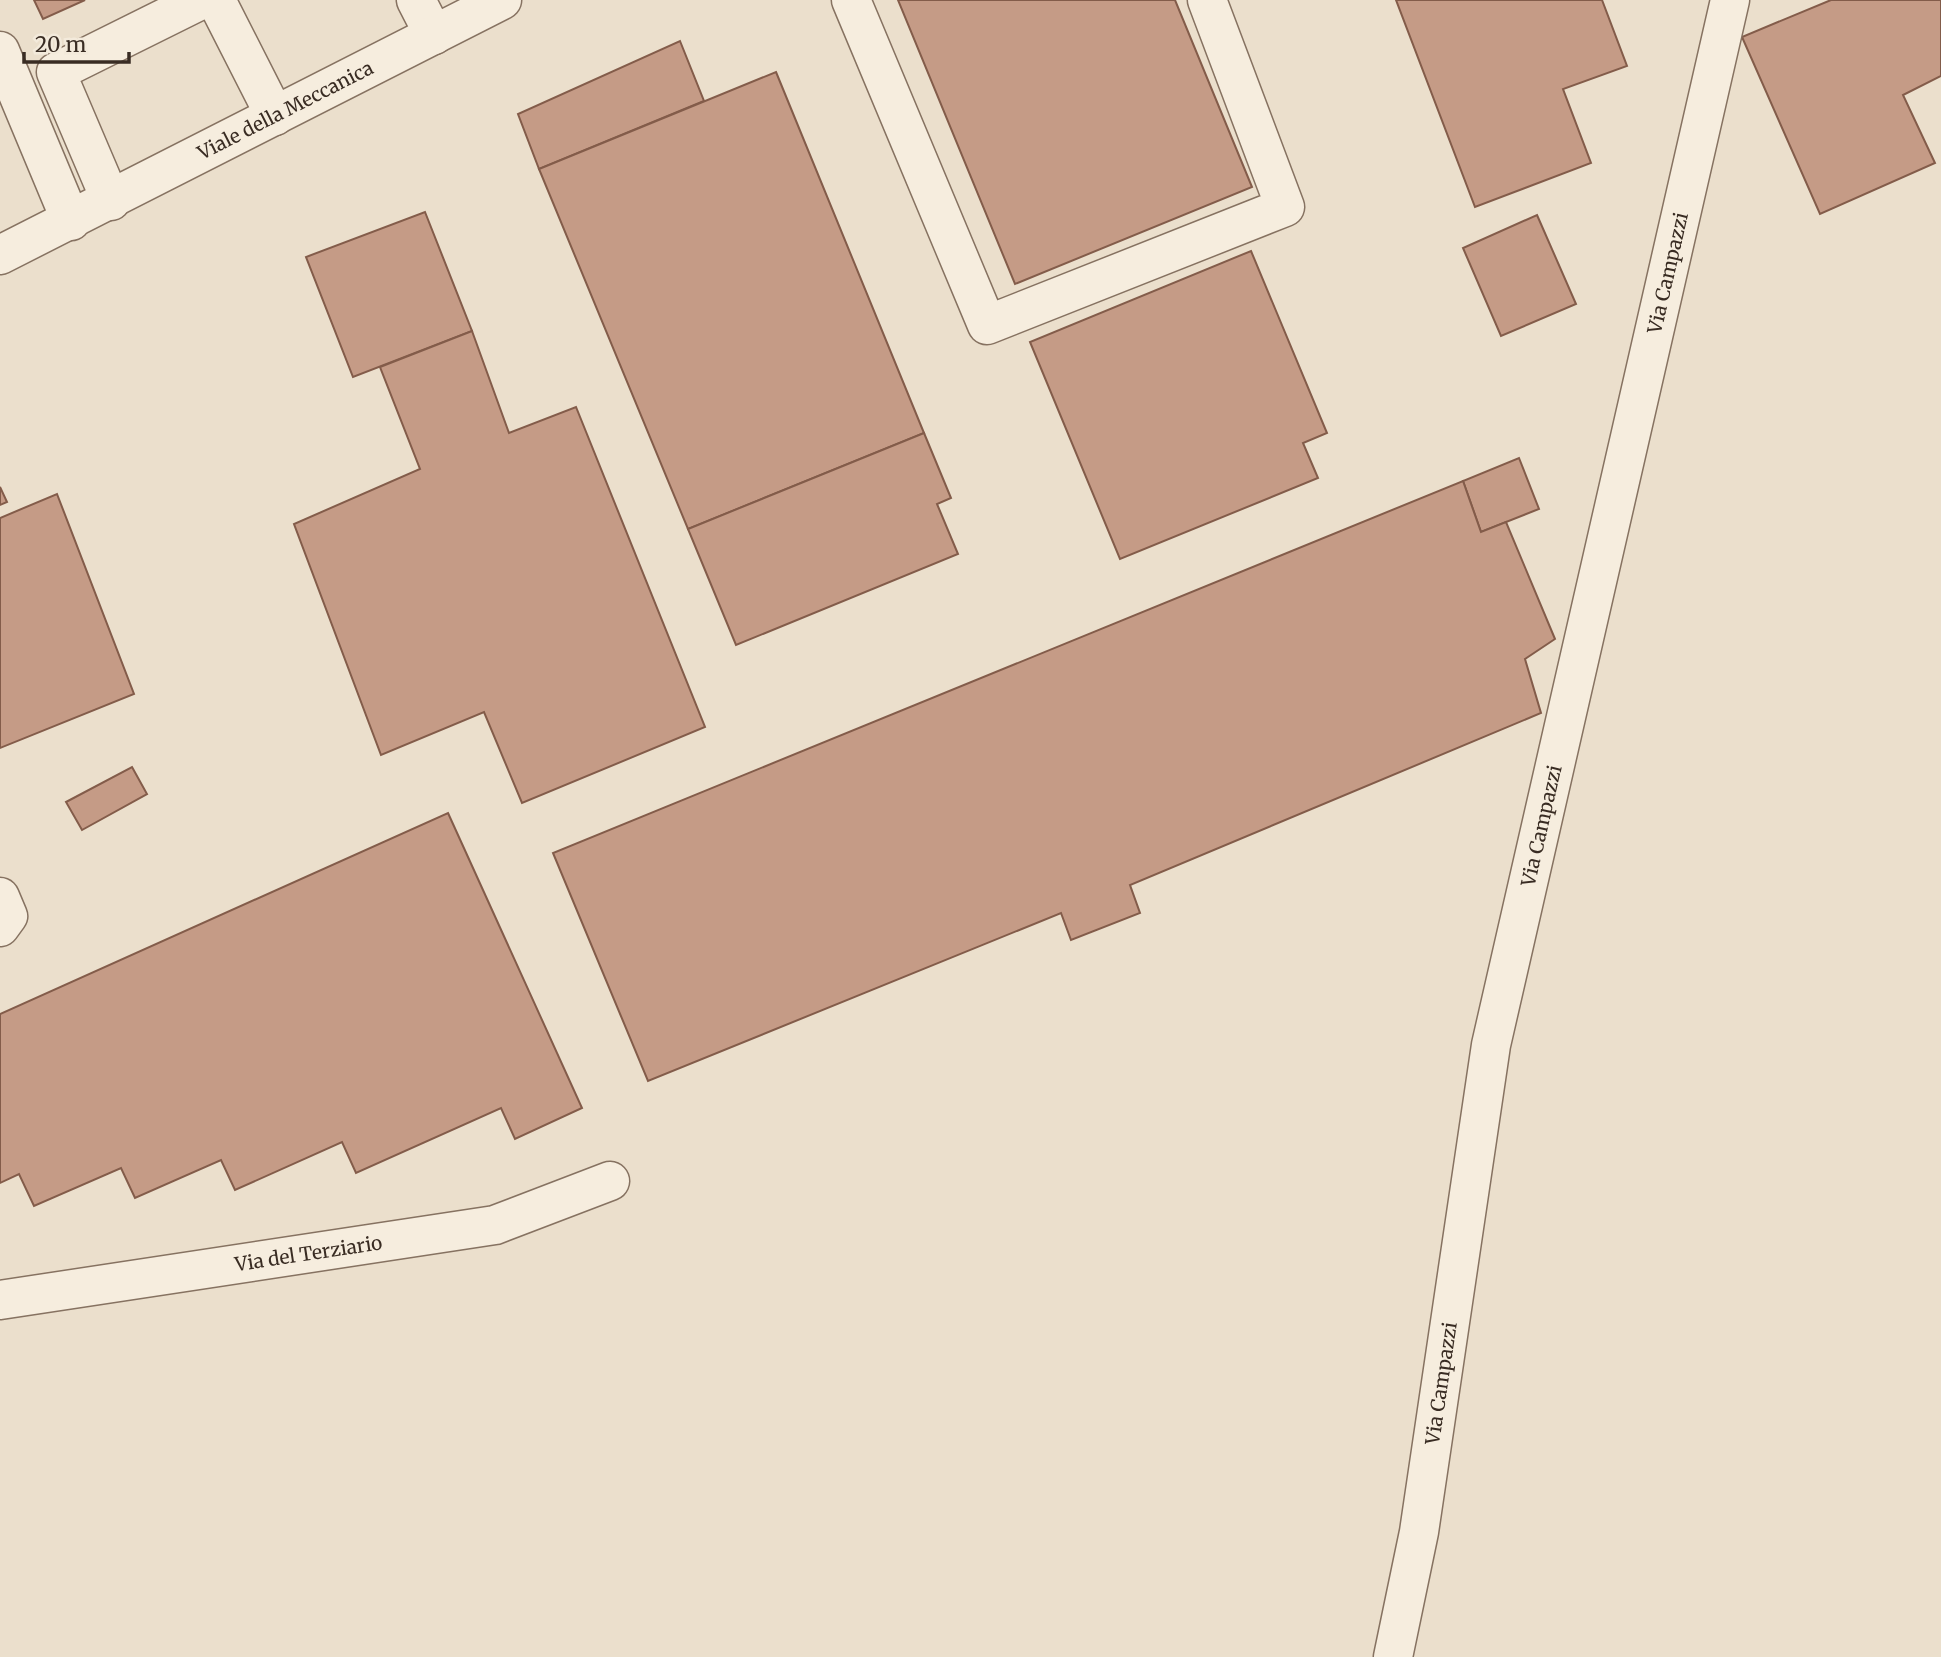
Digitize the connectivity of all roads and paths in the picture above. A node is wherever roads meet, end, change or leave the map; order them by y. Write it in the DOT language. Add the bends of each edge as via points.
graph roads {
  1 [pos="201,0"];
  2 [pos="216,0"];
  3 [pos="416,0"];
  4 [pos="502,0"];
  5 [pos="851,0"];
  6 [pos="1206,0"];
  7 [pos="1728,1"];
  8 [pos="434,35"];
  9 [pos="0,51"];
  10 [pos="275,116"];
  11 [pos="111,201"];
  12 [pos="71,221"];
  13 [pos="0,255"];
  14 [pos="0,897"];
  15 [pos="0,927"];
  16 [pos="610,1181"];
  17 [pos="0,1300"];
  18 [pos="1393,1657"];
  1 -- 11 [label="street" via="56,72"];
  2 -- 10 [label="street"];
  3 -- 8 [label="street"];
  4 -- 8 [label="street, Viale della Meccanica"];
  5 -- 6 [label="street" via="987,325 1285,207"];
  7 -- 18 [label="street, Via Campazzi" via="1491,1045 1419,1532"];
  8 -- 10 [label="street, Viale della Meccanica"];
  9 -- 12 [label="street"];
  10 -- 11 [label="street, Viale della Meccanica"];
  11 -- 12 [label="street, Viale della Meccanica"];
  12 -- 13 [label="street, Viale della Meccanica"];
  14 -- 15 [label="street" via="8,916"];
  16 -- 17 [label="street, Via del Terziario" via="495,1225"];
}
